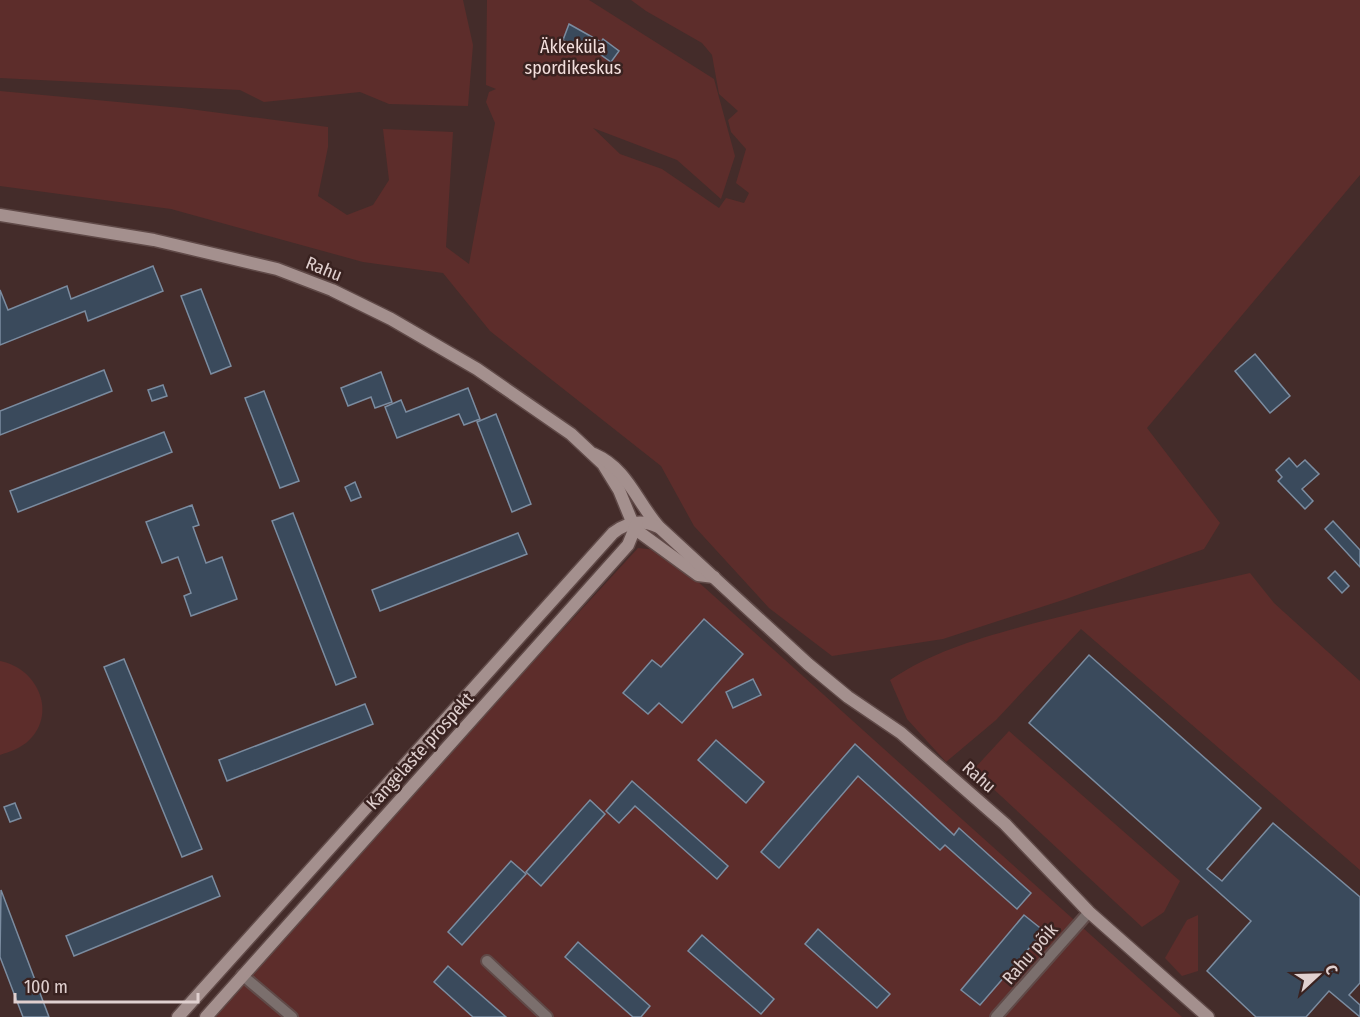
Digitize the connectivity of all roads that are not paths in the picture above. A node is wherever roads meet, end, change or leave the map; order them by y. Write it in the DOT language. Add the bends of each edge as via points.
graph roads {
  1 [pos="0,216"];
  2 [pos="594,454"];
  3 [pos="613,481"];
  4 [pos="639,498"];
  5 [pos="635,525"];
  6 [pos="659,527"];
  7 [pos="613,533"];
  8 [pos="652,543"];
  9 [pos="628,545"];
  10 [pos="714,577"];
  11 [pos="1089,912"];
  12 [pos="487,962"];
  13 [pos="242,975"];
  14 [pos="178,1017"];
  15 [pos="206,1017"];
  16 [pos="292,1017"];
  17 [pos="547,1017"];
  18 [pos="996,1017"];
  19 [pos="1208,1017"];
  1 -- 2 [label="main road, Rahu" via="198,249 277,269 332,290 477,369"];
  2 -- 3 [label="main road, Rahu"];
  2 -- 4 [label="main road, Rahu" via="615,467"];
  3 -- 5 [label="main road, Rahu"];
  3 -- 7 [label="main road" via="617,513"];
  4 -- 5 [label="main road, Kangelaste prospekt"];
  4 -- 6 [label="main road, Rahu"];
  5 -- 6 [label="main road" via="650,523"];
  5 -- 7 [label="main road, Kangelaste prospekt"];
  5 -- 8 [label="main road, Rahu"];
  5 -- 9 [label="main road, Kangelaste prospekt"];
  6 -- 10 [label="main road, Rahu"];
  7 -- 14 [label="main road, Kangelaste prospekt"];
  8 -- 9 [label="main road"];
  8 -- 10 [label="main road, Rahu" via="698,574"];
  9 -- 13 [label="main road, Kangelaste prospekt"];
  10 -- 11 [label="main road, Rahu" via="808,664 901,733 987,808"];
  11 -- 18 [label="street, Rahu põik"];
  11 -- 19 [label="main road, Rahu"];
  12 -- 17 [label="street"];
  13 -- 15 [label="main road, Kangelaste prospekt"];
  13 -- 16 [label="street"];
}
